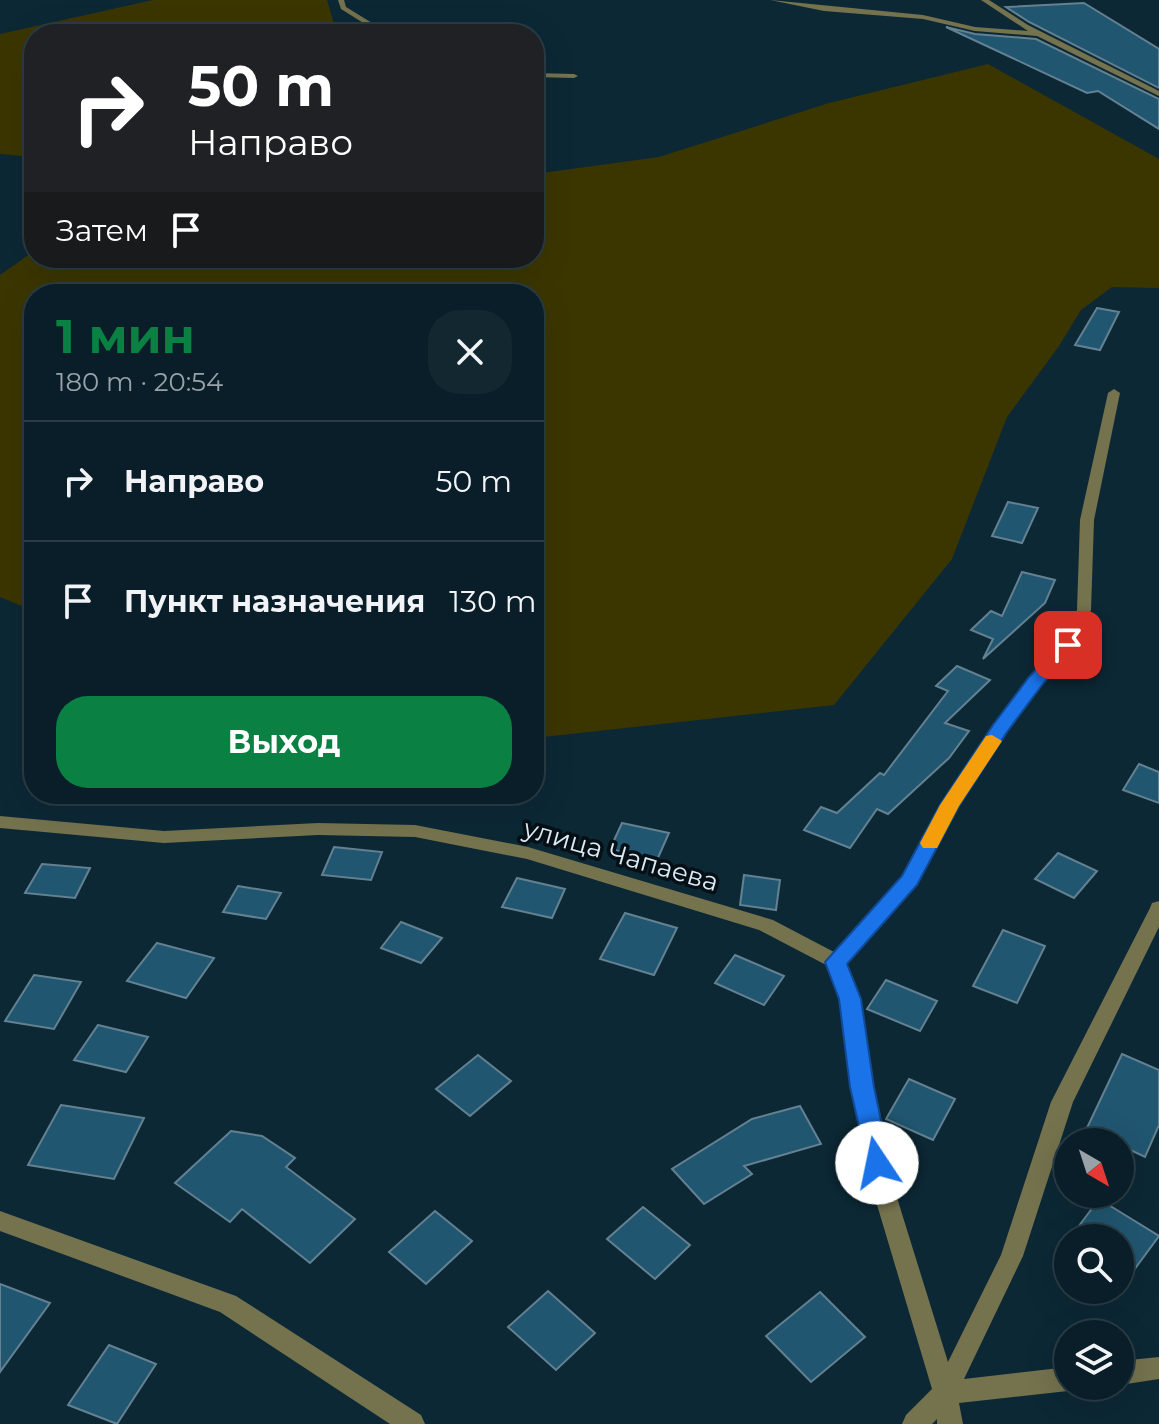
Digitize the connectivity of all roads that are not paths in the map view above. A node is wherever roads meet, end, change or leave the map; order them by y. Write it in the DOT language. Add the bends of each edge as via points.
graph roads {
  1 [pos="341,0"];
  2 [pos="773,0"];
  3 [pos="984,0"];
  4 [pos="369,24"];
  5 [pos="1039,34"];
  6 [pos="544,75"];
  7 [pos="574,76"];
  8 [pos="1159,94"];
  9 [pos="1114,393"];
  10 [pos="0,822"];
  11 [pos="1159,908"];
  12 [pos="836,962"];
  13 [pos="0,1221"];
  14 [pos="1159,1368"];
  15 [pos="1134,1371"];
  16 [pos="1054,1381"];
  17 [pos="945,1393"];
  18 [pos="412,1424"];
  19 [pos="915,1424"];
  20 [pos="950,1424"];
  1 -- 4 [label="street" via="343,8"];
  2 -- 5 [label="street"];
  3 -- 5 [label="street"];
  5 -- 8 [label="street"];
  6 -- 7 [label="street"];
  9 -- 12 [label="street" via="1087,520 1084,610 1068,645 1000,729 950,805 910,880"];
  10 -- 12 [label="street, улица Чапаева" via="164,837 318,829 415,831 528,853 753,921"];
  11 -- 17 [label="street" via="1062,1102 1012,1256"];
  12 -- 17 [label="street" via="850,999 883,1188"];
  13 -- 18 [label="street" via="228,1304"];
  14 -- 15 [label="street"];
  16 -- 17 [label="street"];
  17 -- 19 [label="street"];
  17 -- 20 [label="street"];
}
